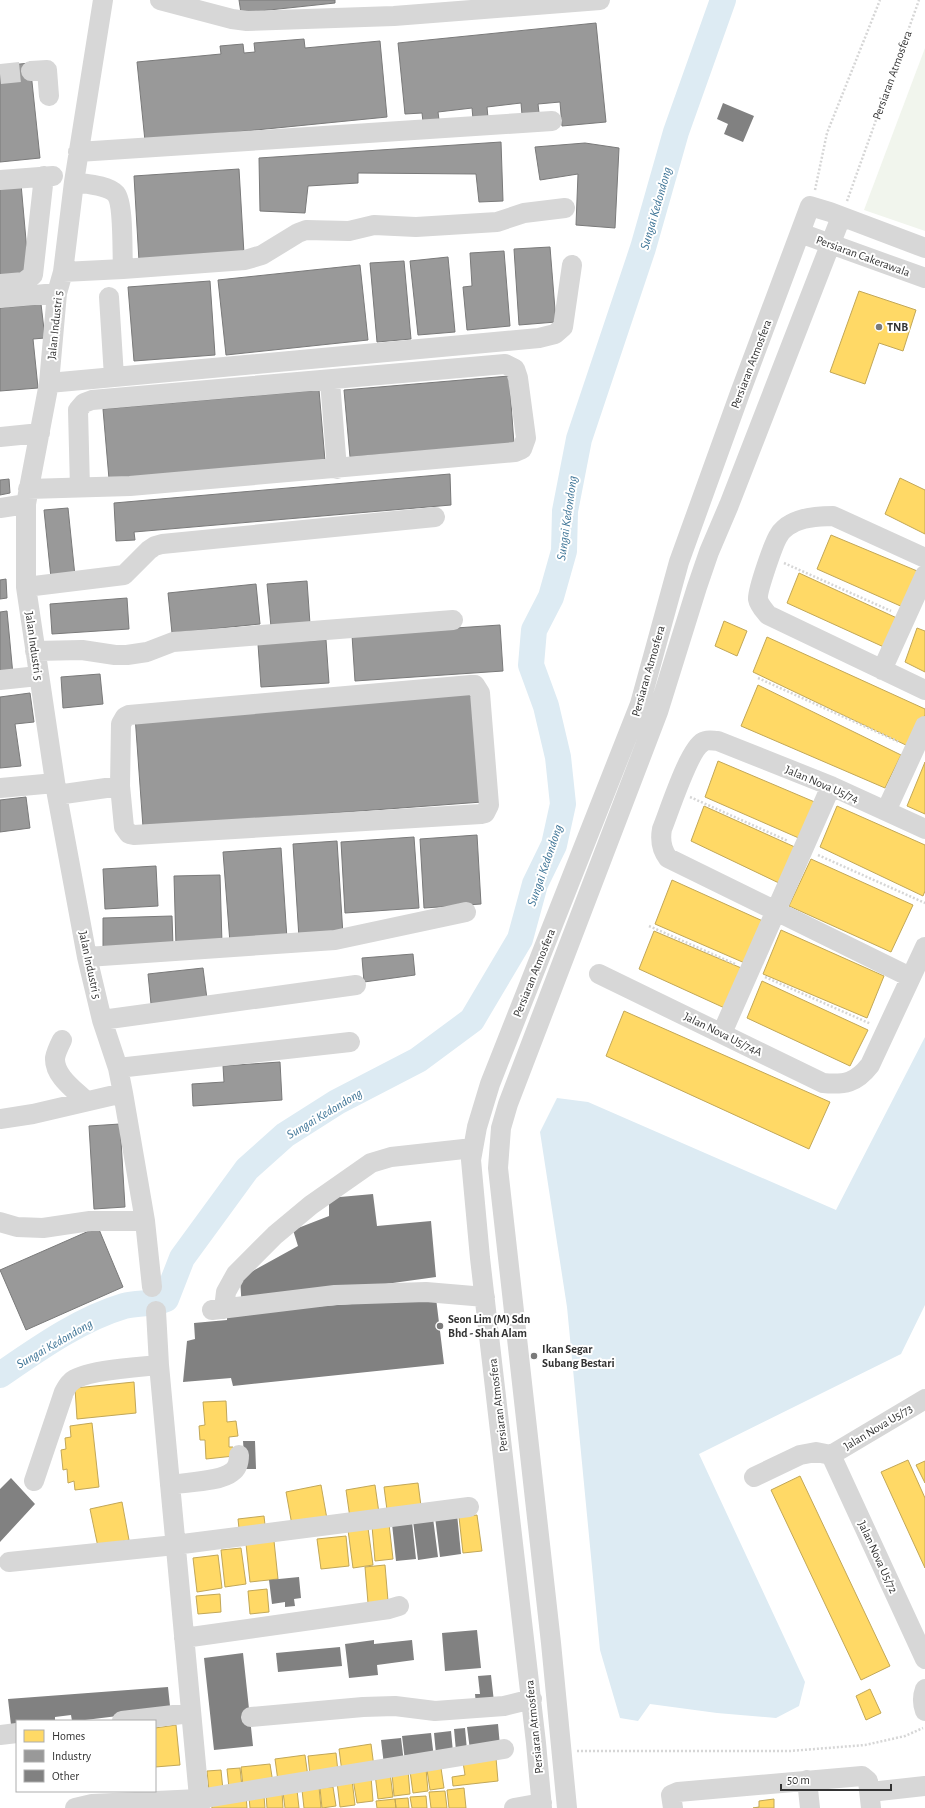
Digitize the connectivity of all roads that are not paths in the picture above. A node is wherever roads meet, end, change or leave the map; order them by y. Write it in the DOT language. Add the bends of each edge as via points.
graph roads {
  1 [pos="102,0"];
  2 [pos="160,0"];
  3 [pos="600,0"];
  4 [pos="501,4"];
  5 [pos="31,71"];
  6 [pos="49,96"];
  7 [pos="552,121"];
  8 [pos="78,152"];
  9 [pos="0,180"];
  10 [pos="74,182"];
  11 [pos="565,208"];
  12 [pos="841,217"];
  13 [pos="800,233"];
  14 [pos="830,244"];
  15 [pos="925,248"];
  16 [pos="572,265"];
  17 [pos="123,269"];
  18 [pos="63,272"];
  19 [pos="925,278"];
  20 [pos="0,284"];
  21 [pos="57,293"];
  22 [pos="109,297"];
  23 [pos="0,298"];
  24 [pos="114,377"];
  25 [pos="330,381"];
  26 [pos="50,382"];
  27 [pos="40,433"];
  28 [pos="0,438"];
  29 [pos="337,469"];
  30 [pos="80,488"];
  31 [pos="27,497"];
  32 [pos="0,508"];
  33 [pos="435,517"];
  34 [pos="925,558"];
  35 [pos="925,575"];
  36 [pos="26,587"];
  37 [pos="453,620"];
  38 [pos="35,651"];
  39 [pos="882,670"];
  40 [pos="38,676"];
  41 [pos="0,680"];
  42 [pos="925,690"];
  43 [pos="925,726"];
  44 [pos="120,786"];
  45 [pos="832,786"];
  46 [pos="0,788"];
  47 [pos="56,789"];
  48 [pos="886,811"];
  49 [pos="925,829"];
  50 [pos="776,911"];
  51 [pos="466,912"];
  52 [pos="925,947"];
  53 [pos="87,958"];
  54 [pos="599,974"];
  55 [pos="910,977"];
  56 [pos="356,985"];
  57 [pos="102,1020"];
  58 [pos="722,1033"];
  59 [pos="62,1040"];
  60 [pos="350,1042"];
  61 [pos="118,1068"];
  62 [pos="123,1093"];
  63 [pos="86,1101"];
  64 [pos="0,1119"];
  65 [pos="473,1148"];
  66 [pos="145,1221"];
  67 [pos="0,1222"];
  68 [pos="152,1287"];
  69 [pos="485,1297"];
  70 [pos="156,1311"];
  71 [pos="159,1365"];
  72 [pos="925,1400"];
  73 [pos="239,1455"];
  74 [pos="831,1455"];
  75 [pos="754,1477"];
  76 [pos="34,1481"];
  77 [pos="170,1485"];
  78 [pos="469,1507"];
  79 [pos="175,1545"];
  80 [pos="9,1562"];
  81 [pos="399,1606"];
  82 [pos="184,1638"];
  83 [pos="925,1659"];
  84 [pos="925,1689"];
  85 [pos="532,1700"];
  86 [pos="925,1711"];
  87 [pos="191,1713"];
  88 [pos="251,1717"];
  89 [pos="131,1720"];
  90 [pos="16,1733"];
  91 [pos="0,1735"];
  92 [pos="504,1749"];
  93 [pos="807,1780"];
  94 [pos="925,1786"];
  95 [pos="870,1800"];
  96 [pos="199,1803"];
  97 [pos="149,1805"];
  98 [pos="542,1806"];
  99 [pos="75,1808"];
  100 [pos="514,1808"];
  101 [pos="567,1808"];
  102 [pos="672,1808"];
  103 [pos="810,1808"];
  1 -- 8 [label="street, Jalan Industri 5"];
  2 -- 4 [label="street" via="247,21 394,16"];
  3 -- 4 [label="street"];
  5 -- 6 [label="street" via="47,70"];
  7 -- 8 [label="street"];
  8 -- 10 [label="street, Jalan Industri 5"];
  9 -- 20 [label="street" via="49,176 33,275 24,282"];
  10 -- 17 [label="street" via="95,185 116,194 120,208"];
  10 -- 18 [label="street, Jalan Industri 5"];
  11 -- 17 [label="street" via="524,212 497,222 423,226 374,225 349,231 306,230 262,255 245,260"];
  12 -- 13 [label="street, Persiaran Atmosfera" via="810,206"];
  12 -- 14 [label="street, Persiaran Atmosfera"];
  12 -- 15 [label="street"];
  13 -- 14 [label="street, Persiaran Cakerawala"];
  13 -- 65 [label="street, Persiaran Atmosfera" via="679,562 640,704 490,1084"];
  14 -- 19 [label="street, Persiaran Cakerawala"];
  14 -- 101 [label="street, Persiaran Atmosfera" via="709,552 658,712 501,1128 498,1168"];
  16 -- 24 [label="street" via="564,327 555,334 539,338"];
  17 -- 18 [label="street"];
  18 -- 21 [label="street, Jalan Industri 5"];
  21 -- 23 [label="street"];
  21 -- 26 [label="street, Jalan Industri 5"];
  22 -- 24 [label="street"];
  24 -- 26 [label="street"];
  25 -- 29 [label="street"];
  25 -- 29 [label="street" via="510,365 515,369 518,378 526,438 522,449 515,452"];
  25 -- 30 [label="street" via="92,400 84,403 78,410"];
  26 -- 27 [label="street, Jalan Industri 5"];
  27 -- 28 [label="street"];
  27 -- 31 [label="street, Jalan Industri 5"];
  29 -- 30 [label="street" via="138,486"];
  30 -- 31 [label="street"];
  31 -- 32 [label="street"];
  31 -- 36 [label="street, Jalan Industri 5"];
  33 -- 36 [label="street" via="162,544 149,550 124,575"];
  34 -- 39 [label="street" via="832,516 805,518 790,524 779,535 759,589 758,599 762,608 768,615"];
  35 -- 39 [label="street"];
  36 -- 38 [label="street, Jalan Industri 5"];
  37 -- 38 [label="street" via="173,642 147,652 127,655 82,650"];
  38 -- 40 [label="street, Jalan Industri 5"];
  39 -- 42 [label="street"];
  40 -- 41 [label="street"];
  40 -- 47 [label="street, Jalan Industri 5"];
  43 -- 48 [label="street"];
  44 -- 44 [label="street" via="121,724 129,715 470,685 475,686 480,693 489,805 481,814 134,835 129,834 124,827"];
  44 -- 47 [label="street"];
  45 -- 48 [label="street, Jalan Nova U5/74"];
  45 -- 50 [label="street"];
  45 -- 50 [label="street, Jalan Nova U5/74" via="718,742 703,741 688,762 662,829 664,852 668,858"];
  46 -- 47 [label="street"];
  47 -- 53 [label="street, Jalan Industri 5"];
  48 -- 49 [label="street, Jalan Nova U5/74"];
  50 -- 55 [label="street"];
  50 -- 58 [label="street"];
  51 -- 53 [label="street" via="335,940"];
  52 -- 55 [label="street"];
  53 -- 57 [label="street, Jalan Industri 5"];
  54 -- 58 [label="street, Jalan Nova U5/74A"];
  55 -- 58 [label="street, Jalan Nova U5/74A" via="870,1065 861,1077 849,1082 823,1083"];
  56 -- 57 [label="street"];
  57 -- 61 [label="street, Jalan Industri 5"];
  59 -- 63 [label="street" via="55,1059 57,1066 66,1081"];
  60 -- 61 [label="street"];
  61 -- 62 [label="street, Jalan Industri 5"];
  62 -- 63 [label="street"];
  62 -- 66 [label="street, Jalan Industri 5"];
  63 -- 64 [label="street"];
  65 -- 69 [label="street, Persiaran Atmosfera" via="471,1160"];
  65 -- 69 [label="street" via="392,1157 371,1163 311,1205 275,1235 236,1274 217,1309 335,1295 426,1292"];
  66 -- 67 [label="street" via="90,1221 43,1228 17,1227"];
  66 -- 68 [label="street, Jalan Industri 5"];
  69 -- 85 [label="street, Persiaran Atmosfera"];
  70 -- 71 [label="street"];
  71 -- 76 [label="street" via="91,1374 71,1382 64,1392"];
  71 -- 77 [label="street"];
  72 -- 74 [label="street, Jalan Nova U5/73"];
  73 -- 77 [label="street" via="234,1471 228,1475"];
  74 -- 75 [label="street" via="816,1452 800,1455"];
  74 -- 83 [label="street, Jalan Nova U5/72"];
  77 -- 79 [label="street"];
  78 -- 79 [label="street"];
  79 -- 80 [label="street"];
  79 -- 82 [label="street"];
  81 -- 82 [label="street"];
  82 -- 87 [label="street"];
  84 -- 86 [label="street" via="922,1703"];
  85 -- 88 [label="street" via="504,1706 435,1711 395,1706 363,1707"];
  85 -- 98 [label="street, Persiaran Atmosfera"];
  87 -- 89 [label="street"];
  87 -- 96 [label="street"];
  90 -- 91 [label="street"];
  92 -- 96 [label="street"];
  93 -- 95 [label="street" via="862,1776 868,1781"];
  93 -- 102 [label="street" via="678,1792 671,1795"];
  93 -- 103 [label="street"];
  94 -- 95 [label="street"];
  96 -- 97 [label="street"];
  97 -- 99 [label="street" via="92,1804"];
  98 -- 100 [label="street"];
}
